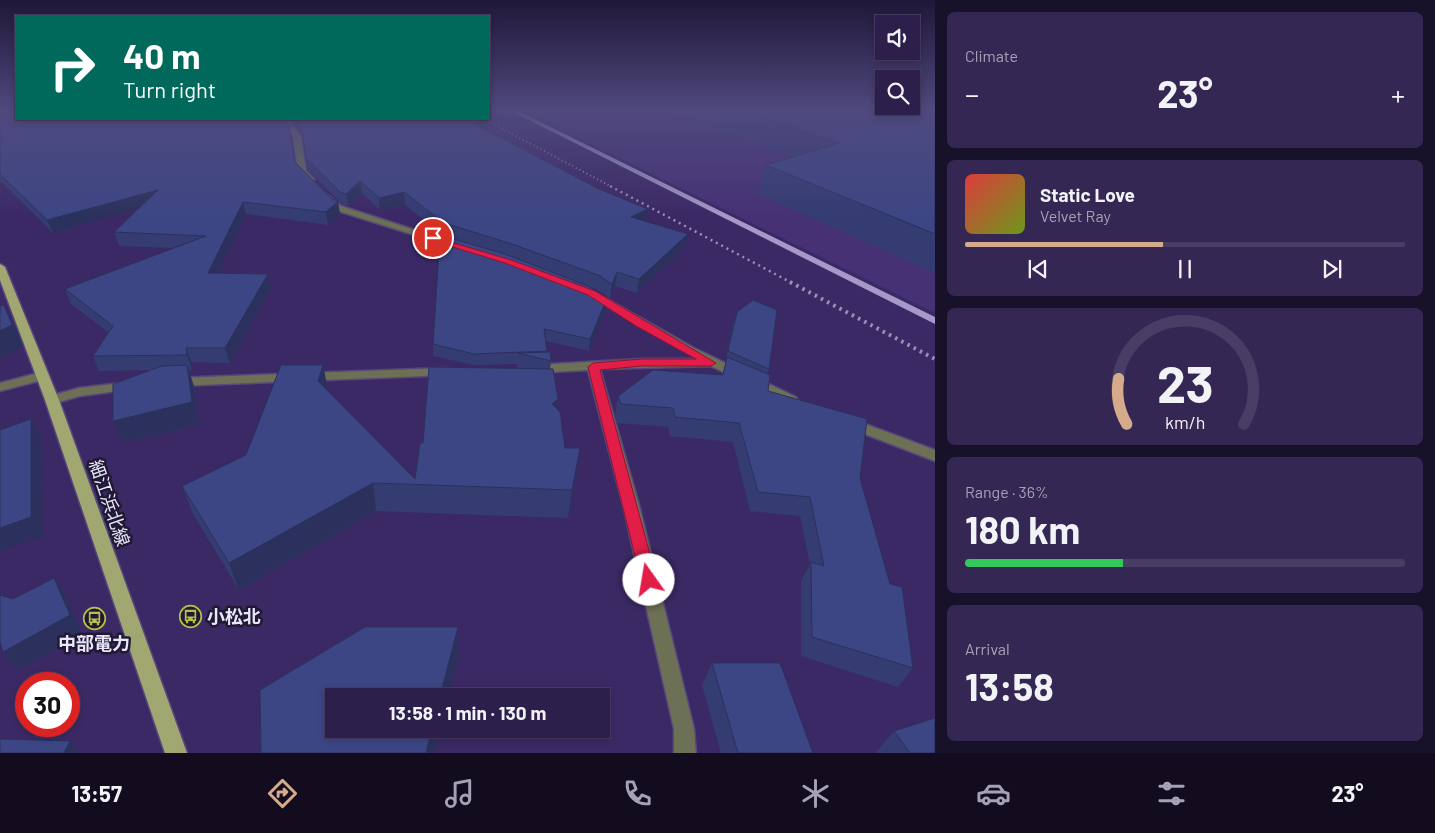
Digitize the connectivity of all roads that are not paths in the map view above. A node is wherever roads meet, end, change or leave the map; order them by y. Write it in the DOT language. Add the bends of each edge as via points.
graph roads {
  1 [pos="298,146"];
  2 [pos="470,250"];
  3 [pos="0,267"];
  4 [pos="582,290"];
  5 [pos="711,363"];
  6 [pos="593,367"];
  7 [pos="524,369"];
  8 [pos="464,371"];
  9 [pos="42,376"];
  10 [pos="165,382"];
  11 [pos="146,384"];
  12 [pos="0,387"];
  13 [pos="52,400"];
  14 [pos="801,404"];
  15 [pos="837,418"];
  16 [pos="935,456"];
  17 [pos="176,753"];
  18 [pos="685,753"];
  1 -- 2 [label="street" via="302,172 338,208"];
  3 -- 9 [label="main road, 細江浜北線"];
  4 -- 5 [label="street"];
  5 -- 6 [label="street" via="642,362"];
  5 -- 14 [label="street"];
  6 -- 7 [label="street"];
  6 -- 18 [label="street" via="631,505 680,710"];
  8 -- 10 [label="street"];
  9 -- 12 [label="street"];
  9 -- 13 [label="main road, 細江浜北線"];
  11 -- 13 [label="street" via="79,392"];
  13 -- 17 [label="main road, 細江浜北線"];
  15 -- 16 [label="street"];
}
